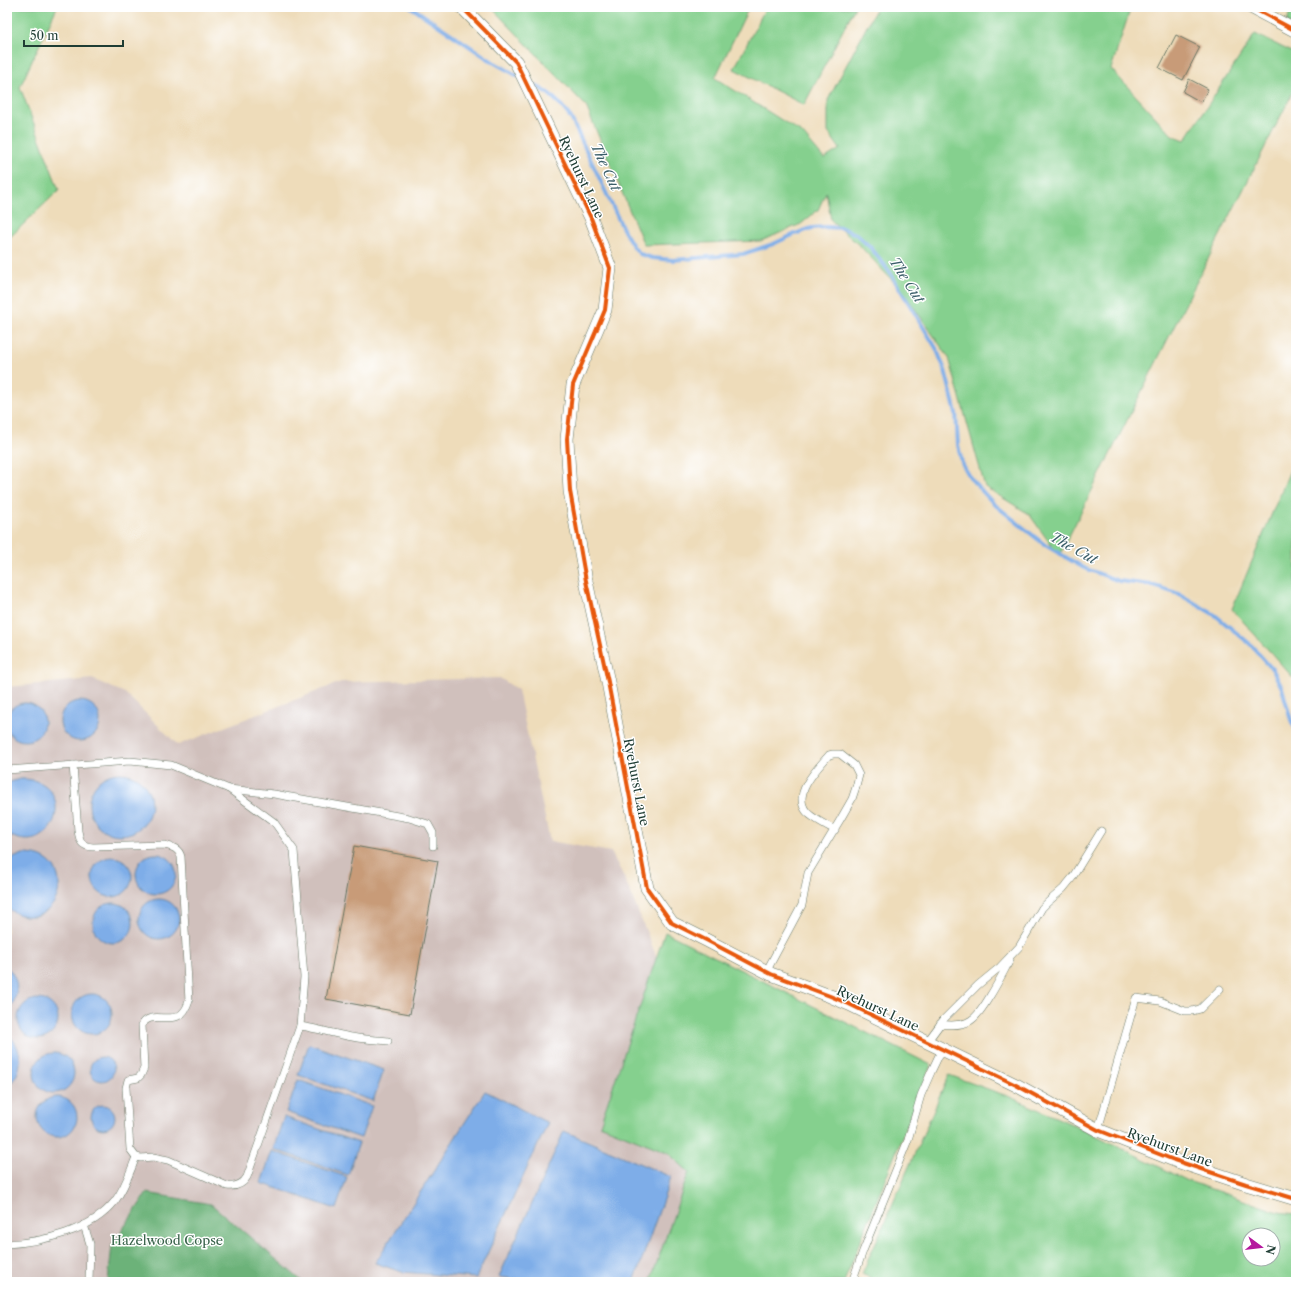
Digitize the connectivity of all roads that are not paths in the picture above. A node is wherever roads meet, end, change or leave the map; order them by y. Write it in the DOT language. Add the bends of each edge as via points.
graph roads {
  1 [pos="462,7"];
  2 [pos="1251,7"];
  3 [pos="1296,31"];
  4 [pos="73,766"];
  5 [pos="7,770"];
  6 [pos="229,789"];
  7 [pos="834,830"];
  8 [pos="1101,831"];
  9 [pos="433,846"];
  10 [pos="1014,953"];
  11 [pos="766,972"];
  12 [pos="1220,989"];
  13 [pos="940,1024"];
  14 [pos="300,1026"];
  15 [pos="388,1040"];
  16 [pos="927,1042"];
  17 [pos="942,1050"];
  18 [pos="1098,1130"];
  19 [pos="136,1157"];
  20 [pos="1296,1199"];
  21 [pos="84,1225"];
  22 [pos="7,1244"];
  23 [pos="89,1282"];
  24 [pos="852,1282"];
  1 -- 11 [label="street, Ryehurst Lane" via="518,65 591,218 610,268 605,310 573,385 567,447 570,491 585,574 647,888 672,923"];
  2 -- 3 [label="street"];
  4 -- 5 [label="lane"];
  4 -- 6 [label="lane" via="130,761 171,765"];
  4 -- 19 [label="lane" via="78,831 83,844 93,847 164,845 175,848 181,857 189,1001 182,1015 176,1018 151,1018 142,1026 144,1068 138,1078 128,1080 126,1088 130,1149"];
  6 -- 9 [label="lane" via="274,794 408,818 428,824 433,833"];
  6 -- 14 [label="lane" via="274,822 294,850 304,977"];
  7 -- 7 [label="lane" via="852,800 859,775 854,765 840,754 829,755 802,791 802,804 806,812"];
  7 -- 11 [label="lane" via="808,873 802,905"];
  8 -- 10 [label="lane" via="1072,878 1063,890 1042,908"];
  10 -- 13 [label="lane"];
  10 -- 13 [label="lane" via="978,1016 959,1025"];
  11 -- 16 [label="street, Ryehurst Lane" via="836,998"];
  12 -- 18 [label="lane" via="1200,1009 1192,1011 1160,1001 1136,998"];
  13 -- 16 [label="lane"];
  14 -- 15 [label="lane" via="366,1040"];
  14 -- 19 [label="lane" via="245,1181 233,1187 227,1186 168,1160"];
  16 -- 17 [label="street, Ryehurst Lane"];
  17 -- 18 [label="street, Ryehurst Lane" via="1016,1085"];
  17 -- 24 [label="lane" via="921,1095 908,1140"];
  18 -- 20 [label="street, Ryehurst Lane" via="1174,1160"];
  19 -- 21 [label="lane" via="115,1201 97,1218"];
  21 -- 22 [label="lane" via="51,1238"];
  21 -- 23 [label="lane" via="90,1244"];
}
